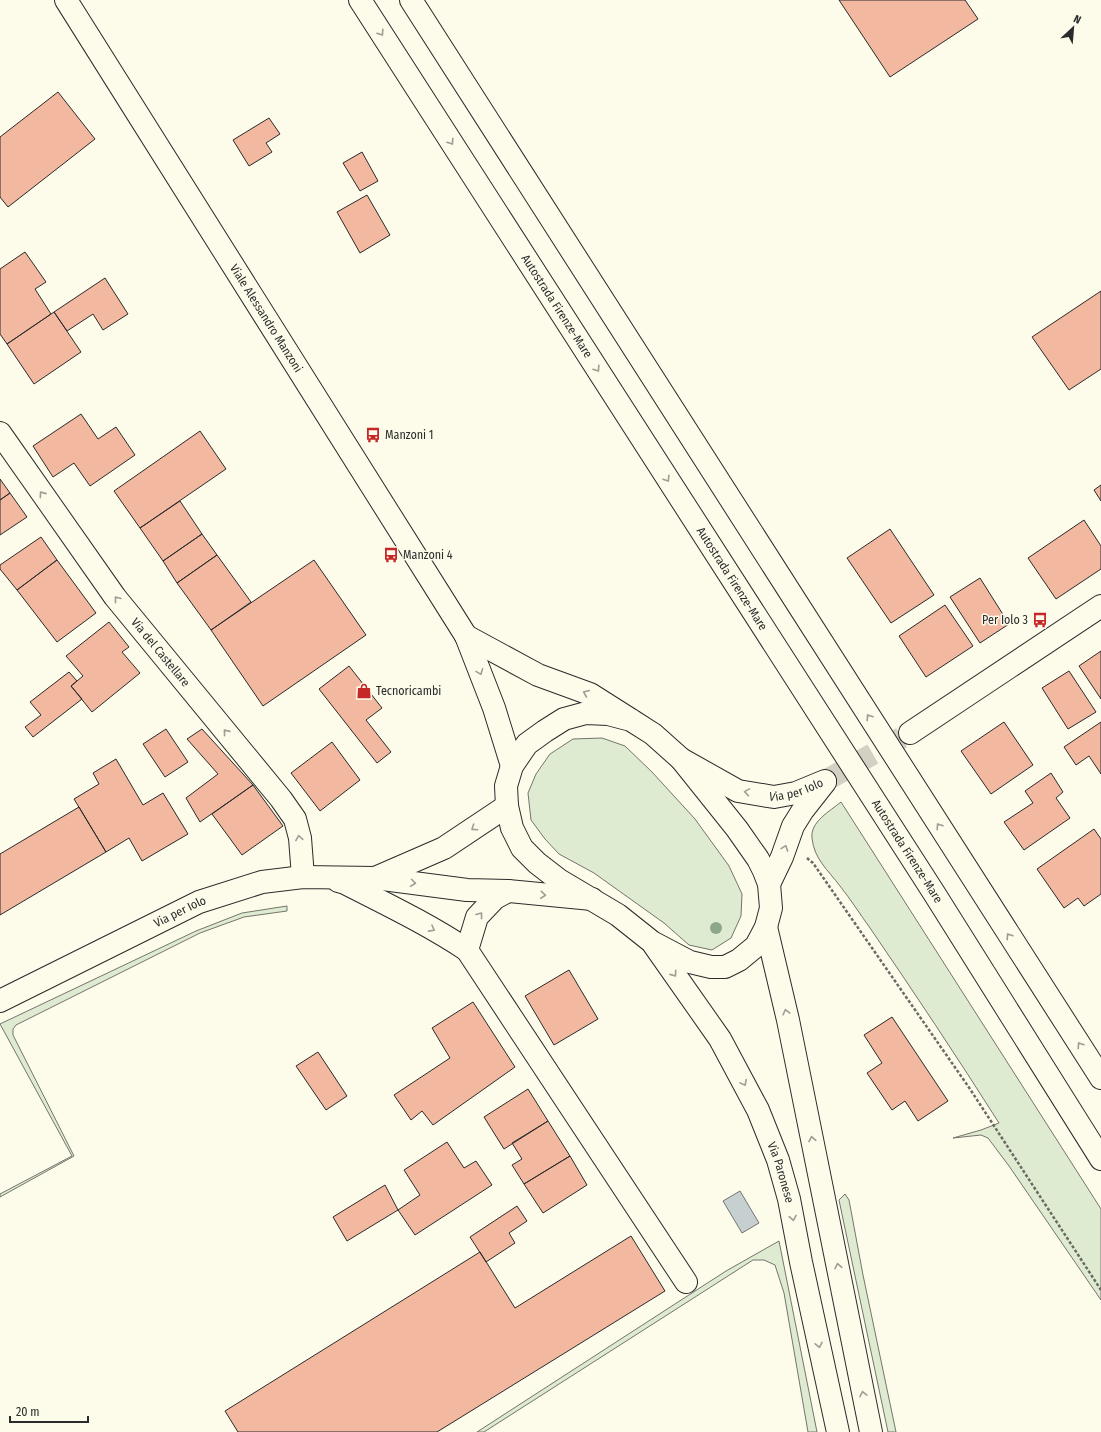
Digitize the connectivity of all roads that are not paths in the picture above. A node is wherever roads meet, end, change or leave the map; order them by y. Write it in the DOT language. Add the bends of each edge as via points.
graph roads {
  1 [pos="66,0"];
  2 [pos="360,0"];
  3 [pos="411,0"];
  4 [pos="0,433"];
  5 [pos="1101,606"];
  6 [pos="466,636"];
  7 [pos="631,720"];
  8 [pos="910,733"];
  9 [pos="681,759"];
  10 [pos="512,766"];
  11 [pos="507,806"];
  12 [pos="312,877"];
  13 [pos="375,878"];
  14 [pos="769,884"];
  15 [pos="508,891"];
  16 [pos="592,899"];
  17 [pos="766,927"];
  18 [pos="652,942"];
  19 [pos="467,950"];
  20 [pos="0,1001"];
  21 [pos="1101,1078"];
  22 [pos="1101,1159"];
  23 [pos="686,1282"];
  24 [pos="838,1432"];
  25 [pos="871,1432"];
  1 -- 6 [label="main road, Viale Alessandro Manzoni"];
  2 -- 22 [label="main road, Autostrada Firenze-Mare, one-way" via="929,886"];
  21 -- 3 [label="main road, one-way"];
  12 -- 4 [label="main road, Via del Castellare, one-way" via="295,819 281,799 115,597"];
  5 -- 8 [label="main road"];
  7 -- 6 [label="main road, one-way" via="590,694 538,675"];
  6 -- 10 [label="main road, Viale Alessandro Manzoni, one-way" via="494,708"];
  7 -- 9 [label="main road" via="653,734"];
  7 -- 10 [label="main road" via="608,714 586,713 564,719 527,744"];
  9 -- 14 [label="main road" via="737,829 758,859"];
  14 -- 9 [label="main road, Via per Iolo, one-way" via="793,826 825,781 796,793 774,797 738,791"];
  10 -- 11 [label="main road" via="506,786"];
  11 -- 13 [label="main road, Via per Iolo, one-way" via="444,848"];
  11 -- 16 [label="main road" via="512,828 522,848 537,864"];
  12 -- 13 [label="main road, Via per Iolo"];
  12 -- 19 [label="main road, one-way" via="344,882 443,934"];
  12 -- 20 [label="main road, Via per Iolo" via="262,882 199,902"];
  13 -- 15 [label="main road, Via per Iolo, one-way" via="467,890"];
  14 -- 17 [label="main road" via="772,908"];
  15 -- 16 [label="main road, Via per Iolo, one-way"];
  19 -- 15 [label="main road, one-way" via="477,917 495,898"];
  16 -- 18 [label="main road" via="618,915"];
  17 -- 18 [label="main road" via="756,946 739,960 725,967 690,962"];
  25 -- 17 [label="main road, one-way" via="790,1028"];
  18 -- 24 [label="main road, Via Paronese, one-way" via="720,1039 758,1110 778,1160 789,1199"];
  19 -- 23 [label="main road"];
}
